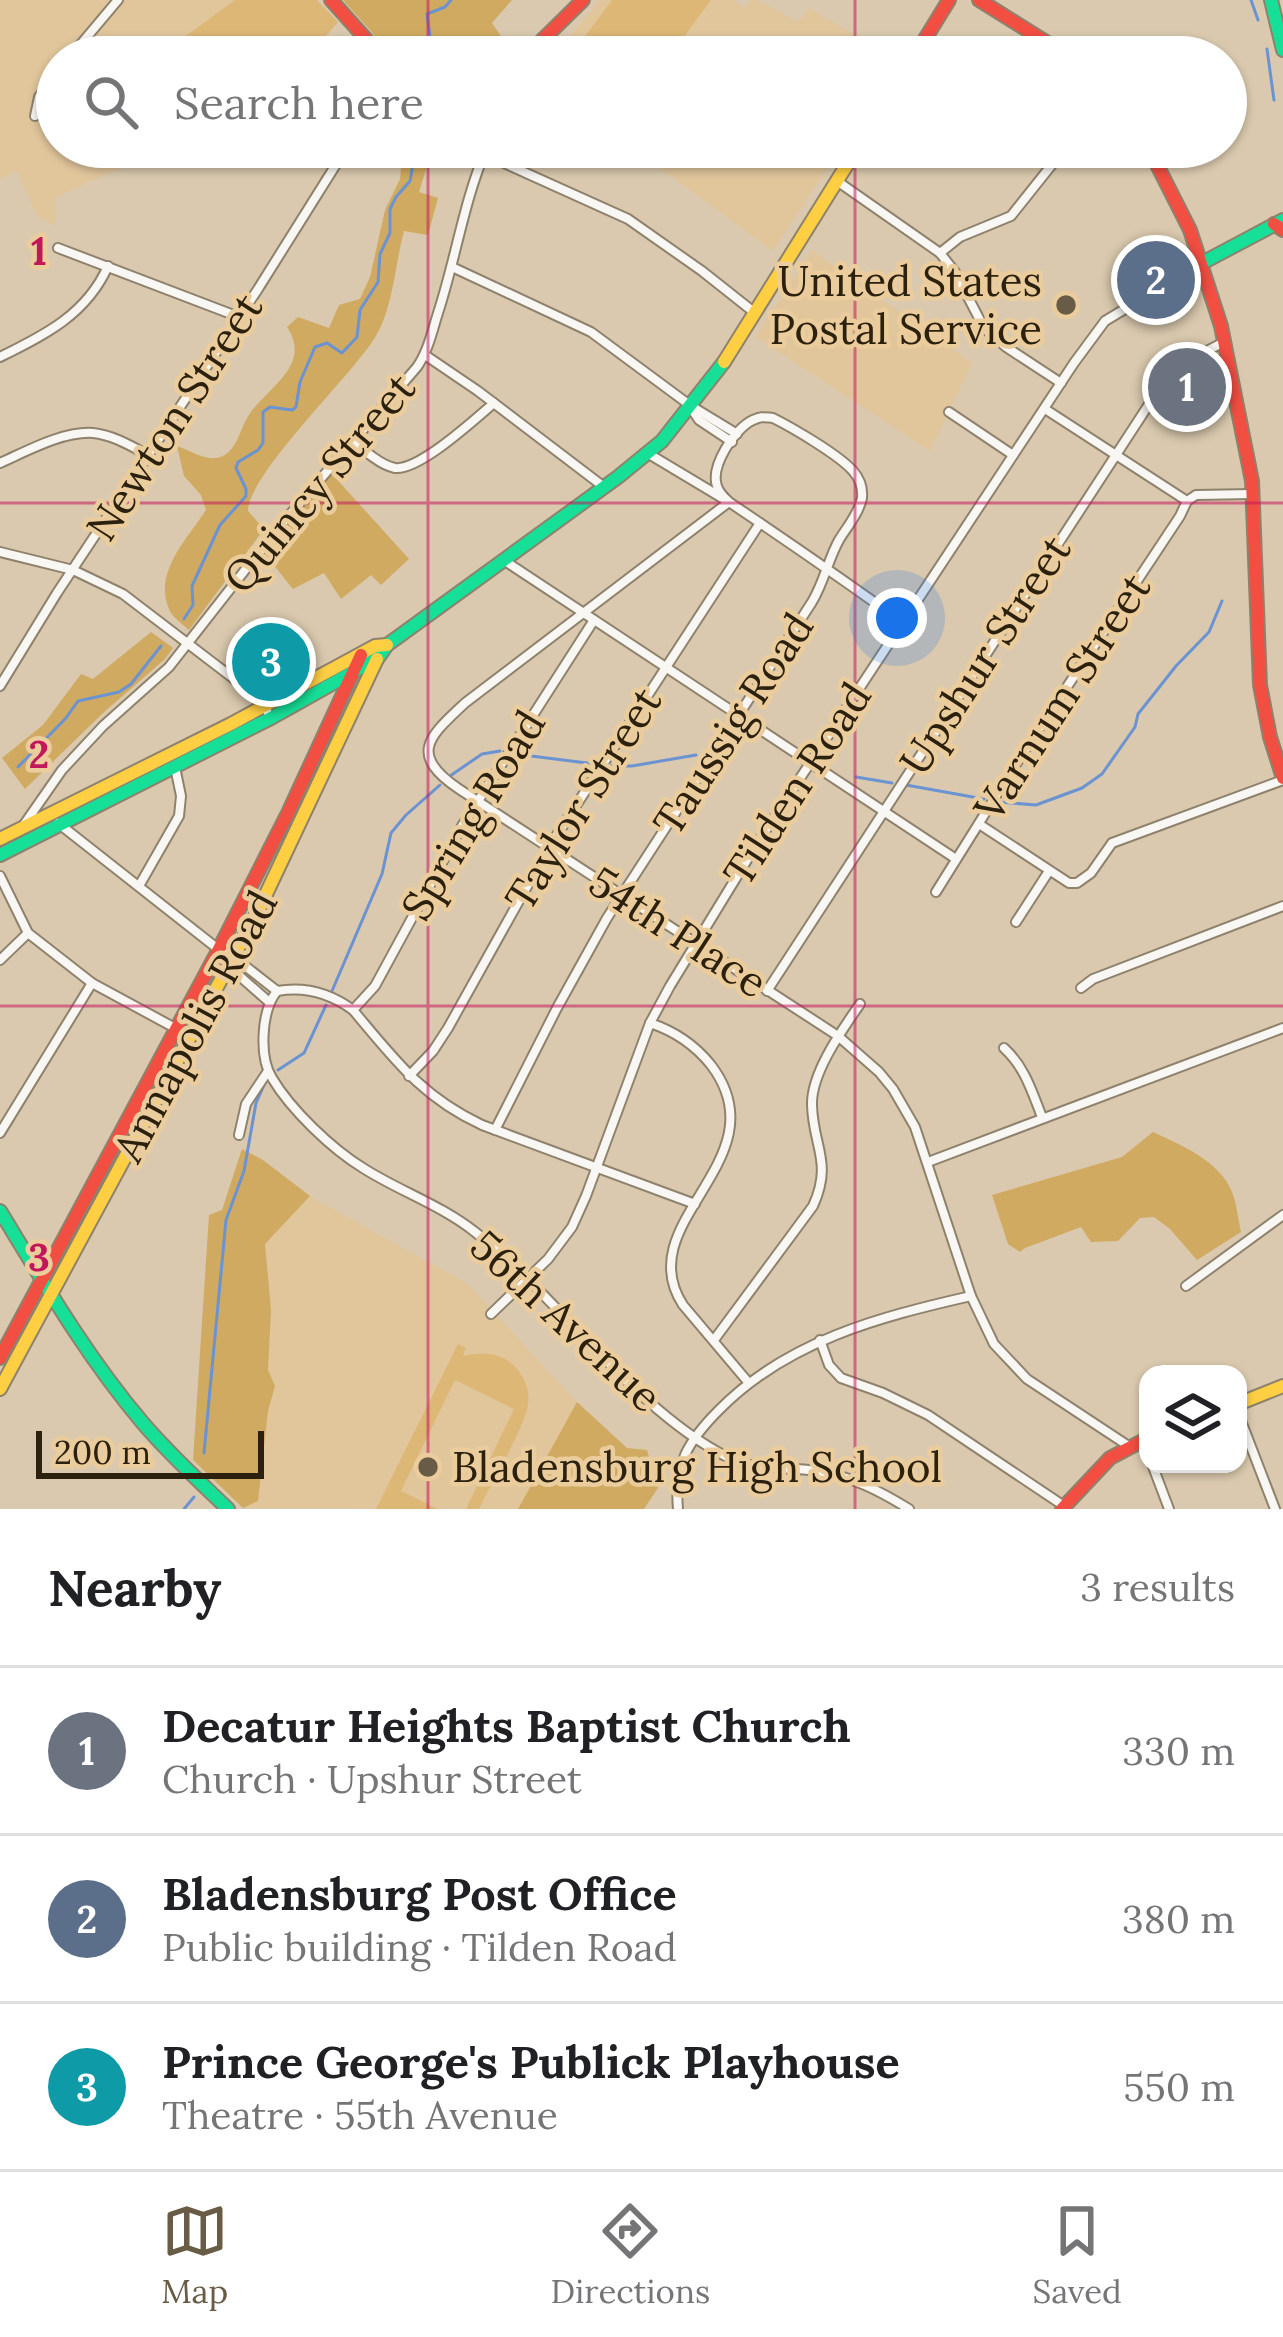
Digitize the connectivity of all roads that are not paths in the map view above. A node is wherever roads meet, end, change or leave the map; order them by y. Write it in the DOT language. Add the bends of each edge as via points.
graph roads {
  1 [pos="118,0"];
  2 [pos="331,0"];
  3 [pos="584,0"];
  4 [pos="949,0"];
  5 [pos="980,0"];
  6 [pos="1271,0"];
  7 [pos="88,36"];
  8 [pos="363,36"];
  9 [pos="547,36"];
  10 [pos="927,36"];
  11 [pos="1037,36"];
  12 [pos="1283,50"];
  13 [pos="36,111"];
  14 [pos="35,116"];
  15 [pos="336,168"];
  16 [pos="478,168"];
  17 [pos="521,168"];
  18 [pos="845,168"];
  19 [pos="1049,168"];
  20 [pos="1159,168"];
  21 [pos="837,182"];
  22 [pos="1280,225"];
  23 [pos="58,248"];
  24 [pos="940,254"];
  25 [pos="1202,262"];
  26 [pos="108,266"];
  27 [pos="452,267"];
  28 [pos="755,313"];
  29 [pos="239,317"];
  30 [pos="1224,342"];
  31 [pos="425,355"];
  32 [pos="0,357"];
  33 [pos="1061,383"];
  34 [pos="494,403"];
  35 [pos="691,406"];
  36 [pos="1045,409"];
  37 [pos="949,412"];
  38 [pos="734,438"];
  39 [pos="354,440"];
  40 [pos="648,454"];
  41 [pos="148,455"];
  42 [pos="1013,455"];
  43 [pos="1116,455"];
  44 [pos="0,463"];
  45 [pos="604,487"];
  46 [pos="1252,494"];
  47 [pos="729,502"];
  48 [pos="1187,502"];
  49 [pos="760,523"];
  50 [pos="0,552"];
  51 [pos="505,561"];
  52 [pos="829,569"];
  53 [pos="73,570"];
  54 [pos="584,613"];
  55 [pos="595,620"];
  56 [pos="902,622"];
  57 [pos="188,644"];
  58 [pos="388,645"];
  59 [pos="378,658"];
  60 [pos="359,662"];
  61 [pos="666,667"];
  62 [pos="0,686"];
  63 [pos="327,688"];
  64 [pos="341,700"];
  65 [pos="268,712"];
  66 [pos="739,715"];
  67 [pos="810,763"];
  68 [pos="176,766"];
  69 [pos="1283,779"];
  70 [pos="477,801"];
  71 [pos="884,811"];
  72 [pos="47,814"];
  73 [pos="60,824"];
  74 [pos="979,824"];
  75 [pos="22,827"];
  76 [pos="0,839"];
  77 [pos="549,847"];
  78 [pos="0,856"];
  79 [pos="956,859"];
  80 [pos="1052,872"];
  81 [pos="0,876"];
  82 [pos="139,886"];
  83 [pos="936,892"];
  84 [pos="621,895"];
  85 [pos="1283,907"];
  86 [pos="1016,922"];
  87 [pos="28,932"];
  88 [pos="694,944"];
  89 [pos="219,949"];
  90 [pos="0,960"];
  91 [pos="232,961"];
  92 [pos="92,983"];
  93 [pos="1082,988"];
  94 [pos="766,991"];
  95 [pos="277,992"];
  96 [pos="268,1001"];
  97 [pos="860,1004"];
  98 [pos="353,1010"];
  99 [pos="650,1023"];
  100 [pos="175,1028"];
  101 [pos="1283,1028"];
  102 [pos="838,1036"];
  103 [pos="1004,1048"];
  104 [pos="268,1071"];
  105 [pos="409,1076"];
  106 [pos="1042,1118"];
  107 [pos="495,1130"];
  108 [pos="0,1133"];
  109 [pos="239,1135"];
  110 [pos="928,1162"];
  111 [pos="597,1166"];
  112 [pos="694,1204"];
  113 [pos="0,1211"];
  114 [pos="1283,1215"];
  115 [pos="42,1279"];
  116 [pos="525,1279"];
  117 [pos="1186,1286"];
  118 [pos="971,1295"];
  119 [pos="50,1297"];
  120 [pos="491,1314"];
  121 [pos="714,1340"];
  122 [pos="820,1340"];
  123 [pos="0,1358"];
  124 [pos="748,1382"];
  125 [pos="1283,1386"];
  126 [pos="0,1389"];
  127 [pos="1247,1404"];
  128 [pos="1247,1433"];
  129 [pos="696,1438"];
  130 [pos="1139,1441"];
  131 [pos="1127,1445"];
  132 [pos="1155,1473"];
  133 [pos="1063,1508"];
  134 [pos="228,1509"];
  135 [pos="678,1509"];
  136 [pos="909,1509"];
  137 [pos="1169,1509"];
  138 [pos="1275,1509"];
  1 -- 7 [label="street"];
  2 -- 8 [label="main road"];
  3 -- 9 [label="main road"];
  4 -- 10 [label="main road"];
  5 -- 11 [label="main road"];
  6 -- 12 [label="main road"];
  13 -- 14 [label="street"];
  15 -- 29 [label="street, Newton Street"];
  16 -- 27 [label="street, Quincy Street"];
  17 -- 28 [label="street" via="628,219"];
  18 -- 21 [label="main road"];
  19 -- 24 [label="street" via="1011,216"];
  20 -- 25 [label="main road"];
  21 -- 24 [label="street"];
  21 -- 28 [label="main road"];
  22 -- 25 [label="main road, Tilden Road"];
  23 -- 26 [label="street"];
  24 -- 33 [label="street" via="994,339"];
  25 -- 30 [label="main road"];
  25 -- 33 [label="street, Tilden Road" via="1105,321"];
  26 -- 29 [label="street"];
  26 -- 32 [label="street" via="75,314"];
  27 -- 31 [label="street, Quincy Street"];
  27 -- 35 [label="street" via="591,332"];
  28 -- 35 [label="main road"];
  29 -- 41 [label="street, Newton Street"];
  30 -- 43 [label="street, Upshur Street" via="1172,370"];
  30 -- 46 [label="main road"];
  31 -- 34 [label="street"];
  31 -- 39 [label="street, Quincy Street"];
  33 -- 36 [label="street, Tilden Road"];
  34 -- 39 [label="street" via="405,468 385,464"];
  34 -- 45 [label="street"];
  35 -- 38 [label="street"];
  35 -- 40 [label="main road"];
  36 -- 42 [label="street, Tilden Road"];
  36 -- 43 [label="street"];
  37 -- 42 [label="street"];
  38 -- 47 [label="street" via="716,484"];
  38 -- 52 [label="street, Taussig Road" via="755,419 772,418 859,479 861,500"];
  39 -- 57 [label="street, Quincy Street"];
  40 -- 45 [label="main road"];
  40 -- 47 [label="street"];
  41 -- 44 [label="street" via="92,433"];
  41 -- 53 [label="street, Newton Street"];
  42 -- 56 [label="street, Tilden Road"];
  43 -- 48 [label="street"];
  43 -- 71 [label="street, Upshur Street"];
  45 -- 51 [label="main road"];
  46 -- 48 [label="street"];
  46 -- 69 [label="main road" via="1260,686"];
  47 -- 49 [label="street"];
  47 -- 54 [label="street"];
  48 -- 74 [label="street, Varnum Street"];
  49 -- 52 [label="street"];
  49 -- 61 [label="street, Taylor Street"];
  50 -- 53 [label="street"];
  51 -- 54 [label="street"];
  51 -- 58 [label="main road"];
  52 -- 56 [label="street"];
  52 -- 66 [label="street, Taussig Road"];
  53 -- 57 [label="street" via="123,594"];
  53 -- 62 [label="street, Newton Street"];
  54 -- 55 [label="street"];
  54 -- 70 [label="street, 54th Place" via="435,731 435,769"];
  55 -- 61 [label="street"];
  55 -- 70 [label="street, Spring Road"];
  56 -- 67 [label="street, Tilden Road"];
  57 -- 65 [label="street"];
  57 -- 75 [label="street, Quincy Street" via="62,770"];
  58 -- 59 [label="main road"];
  58 -- 60 [label="main road"];
  59 -- 60 [label="main road"];
  59 -- 91 [label="main road, Annapolis Road"];
  60 -- 63 [label="main road"];
  60 -- 64 [label="main road, Annapolis Road"];
  60 -- 65 [label="main road"];
  61 -- 66 [label="street"];
  61 -- 77 [label="street, Taylor Street"];
  63 -- 64 [label="main road"];
  63 -- 65 [label="main road"];
  64 -- 89 [label="main road, Annapolis Road"];
  65 -- 68 [label="main road"];
  65 -- 72 [label="main road"];
  66 -- 67 [label="street"];
  66 -- 84 [label="street, Taussig Road"];
  67 -- 71 [label="street"];
  67 -- 88 [label="street, Tilden Road"];
  68 -- 73 [label="main road"];
  68 -- 82 [label="street" via="179,816"];
  69 -- 80 [label="street" via="1112,843 1077,884"];
  70 -- 77 [label="street, 54th Place"];
  70 -- 98 [label="street, Spring Road" via="375,986"];
  71 -- 79 [label="street"];
  71 -- 94 [label="street, Upshur Street"];
  72 -- 73 [label="street"];
  72 -- 75 [label="main road"];
  73 -- 78 [label="main road"];
  73 -- 82 [label="street"];
  74 -- 79 [label="street, Varnum Street"];
  74 -- 80 [label="street"];
  75 -- 76 [label="main road"];
  77 -- 84 [label="street, 54th Place"];
  77 -- 105 [label="street, Taylor Street" via="448,1028"];
  79 -- 83 [label="street, Varnum Street"];
  80 -- 86 [label="street"];
  81 -- 87 [label="street"];
  82 -- 89 [label="street"];
  84 -- 88 [label="street, 54th Place"];
  84 -- 107 [label="street, Taussig Road"];
  85 -- 93 [label="street"];
  87 -- 90 [label="street"];
  87 -- 92 [label="street"];
  88 -- 94 [label="street, 54th Place"];
  88 -- 99 [label="street, Tilden Road"];
  89 -- 91 [label="street"];
  89 -- 100 [label="main road, Annapolis Road"];
  91 -- 95 [label="street"];
  91 -- 96 [label="street"];
  91 -- 119 [label="main road, Annapolis Road"];
  92 -- 100 [label="street"];
  92 -- 108 [label="street"];
  94 -- 102 [label="street, 54th Place"];
  95 -- 96 [label="street"];
  95 -- 98 [label="street" via="323,993"];
  96 -- 104 [label="street"];
  97 -- 102 [label="street"];
  98 -- 105 [label="street"];
  99 -- 111 [label="street, Tilden Road"];
  99 -- 112 [label="street" via="703,1055 725,1092 724,1148"];
  100 -- 115 [label="main road, Annapolis Road"];
  101 -- 106 [label="street"];
  102 -- 110 [label="street, 54th Place" via="892,1089"];
  102 -- 121 [label="street" via="813,1094 821,1189"];
  103 -- 106 [label="street"];
  104 -- 109 [label="street" via="246,1104"];
  104 -- 116 [label="street, 56th Avenue" via="344,1154 462,1223"];
  105 -- 107 [label="street"];
  106 -- 110 [label="street"];
  107 -- 111 [label="street"];
  110 -- 118 [label="street, 54th Place"];
  111 -- 112 [label="street"];
  111 -- 116 [label="street, Tilden Road" via="572,1227"];
  112 -- 121 [label="street" via="669,1269 675,1292"];
  113 -- 115 [label="main road"];
  114 -- 117 [label="street"];
  115 -- 119 [label="main road"];
  115 -- 123 [label="main road, Annapolis Road"];
  116 -- 120 [label="street, Tilden Road"];
  116 -- 129 [label="street, 56th Avenue"];
  118 -- 122 [label="street"];
  118 -- 131 [label="street, 54th Place" via="1015,1368"];
  119 -- 126 [label="main road, Annapolis Road"];
  119 -- 134 [label="main road" via="138,1418"];
  121 -- 124 [label="street"];
  122 -- 124 [label="street"];
  122 -- 133 [label="street" via="841,1378 928,1414"];
  124 -- 129 [label="street"];
  125 -- 127 [label="main road"];
  128 -- 138 [label="street"];
  129 -- 135 [label="street" via="678,1470"];
  129 -- 136 [label="street, 56th Avenue" via="744,1464 848,1478"];
  130 -- 131 [label="main road"];
  131 -- 133 [label="main road"];
  132 -- 137 [label="street"];
}
